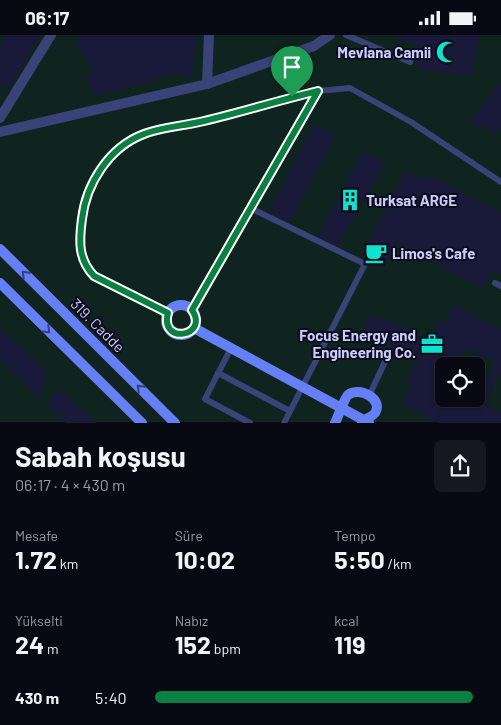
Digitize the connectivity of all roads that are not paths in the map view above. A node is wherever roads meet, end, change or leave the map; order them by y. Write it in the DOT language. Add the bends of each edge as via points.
graph roads {
  1 [pos="51,35"];
  2 [pos="209,35"];
  3 [pos="330,35"];
  4 [pos="346,35"];
  5 [pos="410,62"];
  6 [pos="207,84"];
  7 [pos="318,91"];
  8 [pos="0,118"];
  9 [pos="0,132"];
  10 [pos="501,182"];
  11 [pos="250,209"];
  12 [pos="0,249"];
  13 [pos="0,283"];
  14 [pos="192,310"];
  15 [pos="168,313"];
  16 [pos="194,328"];
  17 [pos="231,348"];
  18 [pos="390,351"];
  19 [pos="218,373"];
  20 [pos="303,387"];
  21 [pos="369,396"];
  22 [pos="342,408"];
  23 [pos="290,411"];
  24 [pos="365,422"];
  25 [pos="142,423"];
  26 [pos="175,423"];
  27 [pos="250,423"];
  28 [pos="284,423"];
  29 [pos="335,423"];
  1 -- 8 [label="street"];
  2 -- 6 [label="street"];
  3 -- 6 [label="street" via="314,46"];
  4 -- 5 [label="lane"];
  6 -- 9 [label="street"];
  7 -- 10 [label="lane" via="350,88 412,121"];
  7 -- 11 [label="lane"];
  7 -- 15 [label="lane" via="202,122 144,133 111,157 94,179 84,205 80,233 81,257 87,269 94,276"];
  11 -- 14 [label="lane"];
  11 -- 20 [label="lane" via="365,264"];
  26 -- 12 [label="street, 319. Cadde, one-way"];
  13 -- 25 [label="street, one-way"];
  14 -- 15 [label="street" via="179,305"];
  14 -- 16 [label="street" via="196,318"];
  15 -- 16 [label="street" via="167,323 172,331 186,334"];
  16 -- 17 [label="street"];
  17 -- 19 [label="lane"];
  17 -- 20 [label="street"];
  18 -- 21 [label="lane"];
  19 -- 23 [label="lane"];
  19 -- 27 [label="lane" via="205,399"];
  20 -- 22 [label="street"];
  20 -- 23 [label="lane"];
  21 -- 22 [label="street" via="350,393"];
  21 -- 24 [label="street" via="377,407"];
  22 -- 24 [label="street"];
  22 -- 29 [label="street"];
  23 -- 28 [label="lane"];
}
